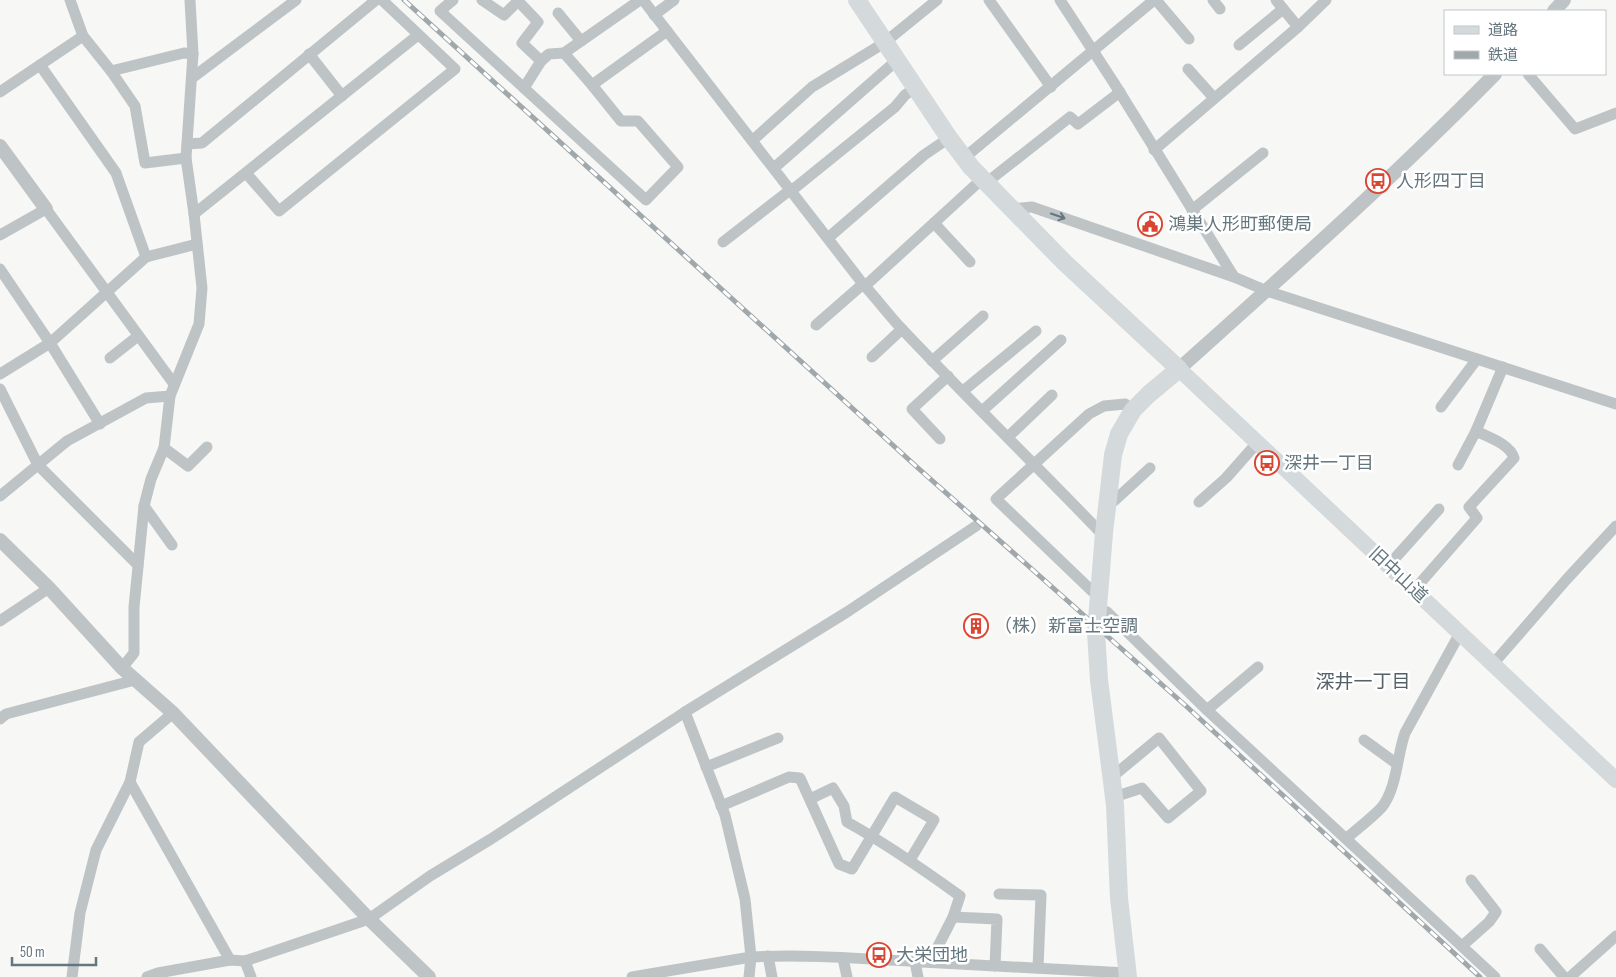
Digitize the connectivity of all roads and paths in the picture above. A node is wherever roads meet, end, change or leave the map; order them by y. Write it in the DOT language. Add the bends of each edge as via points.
graph roads {
  1 [pos="70,0"];
  2 [pos="190,0"];
  3 [pos="296,0"];
  4 [pos="376,0"];
  5 [pos="382,0"];
  6 [pos="452,0"];
  7 [pos="482,0"];
  8 [pos="641,0"];
  9 [pos="674,0"];
  10 [pos="856,0"];
  11 [pos="936,0"];
  12 [pos="989,0"];
  13 [pos="1060,0"];
  14 [pos="1155,0"];
  15 [pos="1326,0"];
  16 [pos="1564,0"];
  17 [pos="1279,4"];
  18 [pos="1555,10"];
  19 [pos="558,13"];
  20 [pos="654,15"];
  21 [pos="1298,27"];
  22 [pos="667,31"];
  23 [pos="418,34"];
  24 [pos="82,36"];
  25 [pos="1189,40"];
  26 [pos="581,41"];
  27 [pos="884,43"];
  28 [pos="1239,45"];
  29 [pos="1093,51"];
  30 [pos="564,53"];
  31 [pos="193,54"];
  32 [pos="309,54"];
  33 [pos="541,61"];
  34 [pos="896,61"];
  35 [pos="40,65"];
  36 [pos="1188,69"];
  37 [pos="111,70"];
  38 [pos="1494,75"];
  39 [pos="1529,75"];
  40 [pos="192,78"];
  41 [pos="592,85"];
  42 [pos="1051,87"];
  43 [pos="524,88"];
  44 [pos="915,88"];
  45 [pos="0,92"];
  46 [pos="1120,92"];
  47 [pos="342,96"];
  48 [pos="1214,98"];
  49 [pos="1616,113"];
  50 [pos="949,138"];
  51 [pos="753,140"];
  52 [pos="187,144"];
  53 [pos="0,146"];
  54 [pos="1154,150"];
  55 [pos="1264,153"];
  56 [pos="186,158"];
  57 [pos="964,158"];
  58 [pos="774,168"];
  59 [pos="246,173"];
  60 [pos="984,181"];
  61 [pos="790,190"];
  62 [pos="1011,208"];
  63 [pos="46,209"];
  64 [pos="1192,210"];
  65 [pos="194,214"];
  66 [pos="934,223"];
  67 [pos="0,235"];
  68 [pos="828,238"];
  69 [pos="723,242"];
  70 [pos="197,244"];
  71 [pos="146,257"];
  72 [pos="970,262"];
  73 [pos="0,269"];
  74 [pos="1234,277"];
  75 [pos="864,285"];
  76 [pos="1266,291"];
  77 [pos="106,293"];
  78 [pos="983,316"];
  79 [pos="816,325"];
  80 [pos="902,329"];
  81 [pos="1036,331"];
  82 [pos="138,336"];
  83 [pos="1061,340"];
  84 [pos="50,343"];
  85 [pos="872,357"];
  86 [pos="110,358"];
  87 [pos="1477,359"];
  88 [pos="932,361"];
  89 [pos="1504,367"];
  90 [pos="1179,370"];
  91 [pos="0,374"];
  92 [pos="948,376"];
  93 [pos="174,384"];
  94 [pos="0,390"];
  95 [pos="963,391"];
  96 [pos="1052,395"];
  97 [pos="170,396"];
  98 [pos="1616,404"];
  99 [pos="1442,407"];
  100 [pos="1133,410"];
  101 [pos="982,411"];
  102 [pos="100,424"];
  103 [pos="1476,431"];
  104 [pos="1008,437"];
  105 [pos="940,439"];
  106 [pos="1257,443"];
  107 [pos="207,447"];
  108 [pos="164,448"];
  109 [pos="38,465"];
  110 [pos="1033,465"];
  111 [pos="1458,465"];
  112 [pos="1150,468"];
  113 [pos="0,496"];
  114 [pos="1107,501"];
  115 [pos="1199,502"];
  116 [pos="144,506"];
  117 [pos="1439,509"];
  118 [pos="976,526"];
  119 [pos="1616,526"];
  120 [pos="1104,533"];
  121 [pos="0,540"];
  122 [pos="172,545"];
  123 [pos="138,565"];
  124 [pos="1388,566"];
  125 [pos="49,588"];
  126 [pos="1414,590"];
  127 [pos="1099,602"];
  128 [pos="0,621"];
  129 [pos="1460,633"];
  130 [pos="1493,664"];
  131 [pos="1258,667"];
  132 [pos="122,668"];
  133 [pos="135,680"];
  134 [pos="1207,710"];
  135 [pos="685,712"];
  136 [pos="2,713"];
  137 [pos="173,713"];
  138 [pos="778,738"];
  139 [pos="1364,740"];
  140 [pos="1397,764"];
  141 [pos="706,766"];
  142 [pos="1112,777"];
  143 [pos="1616,780"];
  144 [pos="130,782"];
  145 [pos="1114,797"];
  146 [pos="810,799"];
  147 [pos="721,806"];
  148 [pos="873,836"];
  149 [pos="1347,838"];
  150 [pos="910,860"];
  151 [pos="1471,880"];
  152 [pos="999,894"];
  153 [pos="953,917"];
  154 [pos="369,919"];
  155 [pos="1616,936"];
  156 [pos="1462,946"];
  157 [pos="1540,949"];
  158 [pos="768,956"];
  159 [pos="752,957"];
  160 [pos="843,958"];
  161 [pos="230,960"];
  162 [pos="246,962"];
  163 [pos="915,962"];
  164 [pos="930,962"];
  165 [pos="1038,968"];
  166 [pos="991,969"];
  167 [pos="1059,973"];
  168 [pos="1127,975"];
  169 [pos="72,977"];
  170 [pos="147,977"];
  171 [pos="251,977"];
  172 [pos="429,977"];
  173 [pos="632,977"];
  174 [pos="749,977"];
  175 [pos="772,977"];
  176 [pos="847,977"];
  177 [pos="918,977"];
  178 [pos="1495,977"];
  179 [pos="1564,977"];
  180 [pos="1570,977"];
  1 -- 24 [label="street"];
  2 -- 31 [label="street"];
  3 -- 40 [label="street"];
  4 -- 32 [label="street"];
  5 -- 23 [label="street"];
  6 -- 43 [label="street" via="440,11"];
  7 -- 33 [label="street" via="504,15 518,1 538,22 522,43"];
  8 -- 20 [label="street"];
  8 -- 26 [label="street"];
  9 -- 20 [label="street"];
  10 -- 27 [label="main road"];
  11 -- 27 [label="street"];
  12 -- 42 [label="street"];
  13 -- 29 [label="street"];
  14 -- 25 [label="street"];
  14 -- 29 [label="street"];
  15 -- 21 [label="street"];
  16 -- 18 [label="street"];
  17 -- 21 [label="street"];
  17 -- 28 [label="street"];
  19 -- 26 [label="street"];
  20 -- 22 [label="street"];
  21 -- 48 [label="street"];
  22 -- 41 [label="street"];
  22 -- 51 [label="street"];
  23 -- 47 [label="street"];
  23 -- 59 [label="street" via="455,69 278,211"];
  24 -- 35 [label="street"];
  24 -- 37 [label="street"];
  26 -- 30 [label="street"];
  27 -- 34 [label="main road"];
  27 -- 51 [label="street" via="812,87"];
  29 -- 42 [label="street"];
  29 -- 46 [label="street"];
  30 -- 33 [label="street" via="550,54"];
  30 -- 41 [label="street"];
  31 -- 37 [label="street" via="184,53"];
  31 -- 40 [label="street"];
  32 -- 47 [label="street"];
  32 -- 52 [label="street" via="202,143"];
  33 -- 43 [label="street"];
  34 -- 44 [label="main road"];
  34 -- 58 [label="street"];
  35 -- 45 [label="street"];
  35 -- 71 [label="street" via="116,173"];
  36 -- 48 [label="street"];
  37 -- 56 [label="street" via="135,106 145,163"];
  38 -- 76 [label="street" via="1436,134"];
  39 -- 49 [label="street" via="1575,129"];
  40 -- 52 [label="street"];
  41 -- 43 [label="street" via="620,121 638,121 678,167 646,200"];
  42 -- 57 [label="street"];
  44 -- 50 [label="main road"];
  44 -- 61 [label="street"];
  46 -- 54 [label="street"];
  46 -- 60 [label="street" via="1078,124 1070,117"];
  47 -- 59 [label="street"];
  48 -- 54 [label="street"];
  50 -- 57 [label="main road"];
  50 -- 68 [label="street" via="924,155"];
  51 -- 58 [label="street"];
  52 -- 56 [label="street"];
  53 -- 63 [label="street"];
  54 -- 64 [label="street"];
  55 -- 64 [label="street"];
  56 -- 65 [label="street"];
  57 -- 60 [label="main road"];
  58 -- 61 [label="street"];
  59 -- 65 [label="street"];
  60 -- 62 [label="main road"];
  60 -- 66 [label="street"];
  61 -- 68 [label="street"];
  61 -- 69 [label="street"];
  62 -- 74 [label="street, one-way" via="1032,207"];
  62 -- 90 [label="main road"];
  63 -- 67 [label="street"];
  63 -- 77 [label="street"];
  64 -- 74 [label="street"];
  65 -- 70 [label="street"];
  66 -- 72 [label="street"];
  66 -- 75 [label="street"];
  68 -- 75 [label="street"];
  70 -- 71 [label="street"];
  70 -- 93 [label="street" via="202,288 199,324"];
  71 -- 77 [label="street"];
  73 -- 84 [label="street"];
  74 -- 76 [label="street"];
  75 -- 79 [label="street"];
  75 -- 80 [label="street"];
  76 -- 87 [label="street"];
  76 -- 90 [label="street"];
  77 -- 82 [label="street"];
  77 -- 84 [label="street"];
  78 -- 88 [label="street"];
  80 -- 85 [label="street"];
  80 -- 88 [label="street"];
  81 -- 95 [label="street"];
  82 -- 86 [label="street"];
  82 -- 93 [label="street"];
  83 -- 101 [label="street"];
  84 -- 91 [label="street"];
  84 -- 102 [label="street"];
  87 -- 89 [label="street"];
  87 -- 99 [label="street"];
  88 -- 92 [label="street"];
  89 -- 98 [label="street"];
  89 -- 103 [label="street"];
  90 -- 100 [label="main road"];
  90 -- 106 [label="main road, 旧中山道"];
  92 -- 95 [label="street"];
  92 -- 105 [label="street" via="912,409"];
  93 -- 97 [label="street"];
  94 -- 109 [label="street"];
  95 -- 101 [label="street"];
  96 -- 104 [label="street"];
  97 -- 102 [label="street" via="146,398"];
  97 -- 108 [label="street"];
  100 -- 110 [label="street" via="1125,404 1104,406 1089,414"];
  100 -- 114 [label="main road" via="1119,434 1113,455"];
  101 -- 104 [label="street"];
  102 -- 109 [label="street" via="67,441"];
  103 -- 111 [label="street"];
  103 -- 126 [label="street" via="1512,452 1514,458 1469,507 1477,518"];
  104 -- 110 [label="street"];
  106 -- 115 [label="street"];
  106 -- 124 [label="main road, 旧中山道"];
  107 -- 108 [label="street" via="188,466"];
  108 -- 116 [label="street"];
  109 -- 113 [label="street"];
  109 -- 123 [label="street"];
  110 -- 120 [label="street"];
  110 -- 127 [label="street" via="996,499 1092,591"];
  112 -- 114 [label="street" via="1114,501"];
  114 -- 120 [label="main road"];
  116 -- 122 [label="street"];
  116 -- 123 [label="street"];
  117 -- 124 [label="street"];
  118 -- 135 [label="street" via="847,612"];
  119 -- 130 [label="street"];
  120 -- 127 [label="main road"];
  121 -- 125 [label="street"];
  123 -- 132 [label="street" via="134,653"];
  124 -- 126 [label="main road, 旧中山道"];
  125 -- 128 [label="street"];
  125 -- 132 [label="street"];
  126 -- 129 [label="main road, 旧中山道"];
  127 -- 134 [label="street"];
  127 -- 142 [label="main road" via="1096,632 1098,680"];
  129 -- 130 [label="main road, 旧中山道"];
  129 -- 140 [label="street" via="1405,733"];
  130 -- 143 [label="main road, 旧中山道"];
  131 -- 134 [label="street"];
  132 -- 133 [label="street"];
  133 -- 136 [label="street"];
  133 -- 137 [label="street"];
  134 -- 149 [label="street"];
  135 -- 141 [label="street"];
  135 -- 154 [label="street" via="430,876"];
  137 -- 144 [label="street" via="139,742"];
  137 -- 154 [label="street"];
  138 -- 141 [label="street"];
  139 -- 140 [label="street"];
  140 -- 149 [label="street" via="1393,783 1382,806"];
  141 -- 147 [label="street"];
  142 -- 145 [label="main road"];
  142 -- 145 [label="street" via="1159,738 1201,791 1168,818 1142,788"];
  144 -- 161 [label="street"];
  144 -- 169 [label="street" via="96,850 80,912"];
  145 -- 168 [label="main road"];
  146 -- 147 [label="street" via="800,778 789,776"];
  146 -- 148 [label="street" via="833,788 844,806 847,822"];
  146 -- 148 [label="street" via="839,864 852,869"];
  147 -- 159 [label="street" via="745,899"];
  148 -- 150 [label="street"];
  148 -- 150 [label="street" via="894,798 934,820"];
  149 -- 156 [label="street"];
  150 -- 153 [label="street" via="960,896"];
  151 -- 156 [label="street" via="1496,912"];
  152 -- 165 [label="street" via="1041,895"];
  153 -- 164 [label="street"];
  153 -- 166 [label="street" via="997,919"];
  154 -- 162 [label="street"];
  154 -- 172 [label="street"];
  155 -- 180 [label="street"];
  156 -- 178 [label="street"];
  157 -- 179 [label="street"];
  158 -- 159 [label="street"];
  158 -- 160 [label="street"];
  158 -- 175 [label="street"];
  159 -- 173 [label="street"];
  159 -- 174 [label="street"];
  160 -- 163 [label="street"];
  160 -- 176 [label="street"];
  161 -- 162 [label="street"];
  161 -- 170 [label="street"];
  162 -- 171 [label="street"];
  163 -- 164 [label="street"];
  163 -- 177 [label="street"];
  164 -- 166 [label="street"];
  165 -- 166 [label="street"];
  165 -- 167 [label="street"];
  167 -- 168 [label="street"];
}
